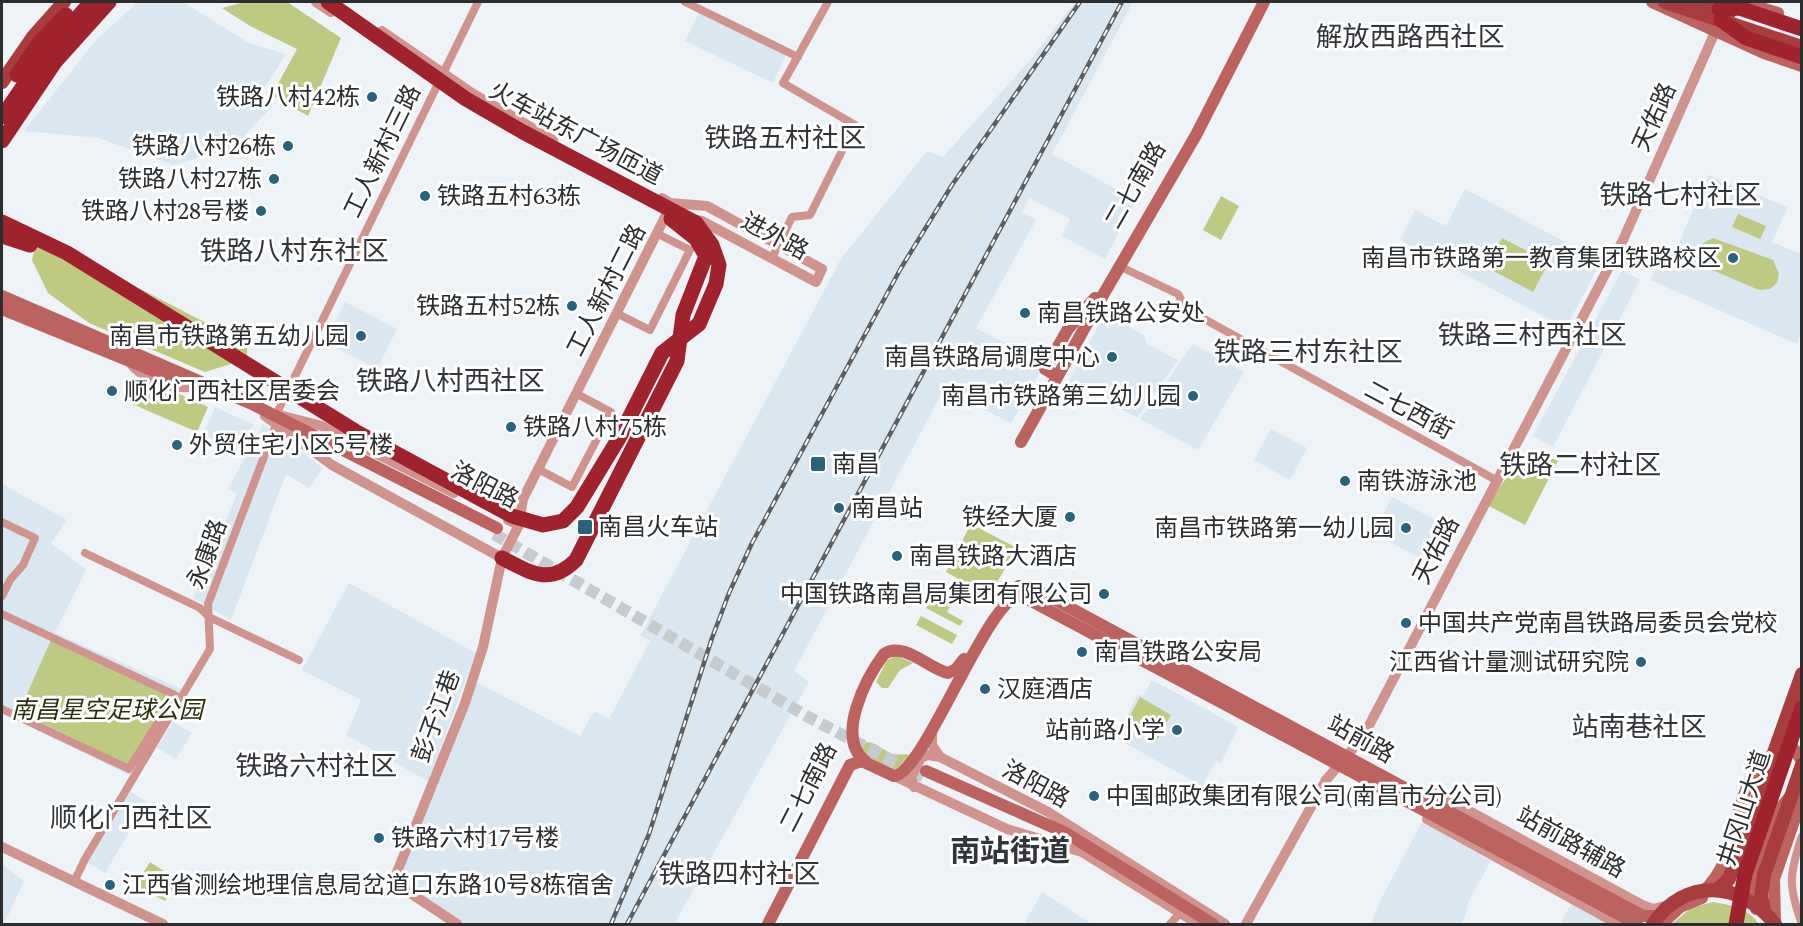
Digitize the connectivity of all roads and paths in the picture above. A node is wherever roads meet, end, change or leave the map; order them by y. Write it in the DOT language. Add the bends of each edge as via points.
graph roads {
  1 [pos="64,2"];
  2 [pos="78,2"];
  3 [pos="86,2"];
  4 [pos="91,2"];
  5 [pos="109,2"];
  6 [pos="116,2"];
  7 [pos="316,2"];
  8 [pos="328,2"];
  9 [pos="339,2"];
  10 [pos="478,2"];
  11 [pos="685,2"];
  12 [pos="828,2"];
  13 [pos="1256,2"];
  14 [pos="1264,2"];
  15 [pos="1652,2"];
  16 [pos="1696,2"];
  17 [pos="1741,2"];
  18 [pos="1663,4"];
  19 [pos="1718,20"];
  20 [pos="1802,22"];
  21 [pos="1802,29"];
  22 [pos="1802,38"];
  23 [pos="1802,47"];
  24 [pos="798,57"];
  25 [pos="1802,57"];
  26 [pos="1802,66"];
  27 [pos="442,72"];
  28 [pos="2,82"];
  29 [pos="436,86"];
  30 [pos="2,98"];
  31 [pos="2,107"];
  32 [pos="2,117"];
  33 [pos="2,141"];
  34 [pos="2,148"];
  35 [pos="669,209"];
  36 [pos="2,222"];
  37 [pos="658,234"];
  38 [pos="2,236"];
  39 [pos="778,245"];
  40 [pos="772,258"];
  41 [pos="1119,266"];
  42 [pos="2,296"];
  43 [pos="2,309"];
  44 [pos="170,314"];
  45 [pos="618,314"];
  46 [pos="680,338"];
  47 [pos="1058,376"];
  48 [pos="577,394"];
  49 [pos="272,419"];
  50 [pos="1022,442"];
  51 [pos="538,469"];
  52 [pos="1496,480"];
  53 [pos="2,522"];
  54 [pos="519,525"];
  55 [pos="495,531"];
  56 [pos="85,553"];
  57 [pos="502,558"];
  58 [pos="1033,594"];
  59 [pos="2,596"];
  60 [pos="2,614"];
  61 [pos="210,617"];
  62 [pos="299,660"];
  63 [pos="1802,674"];
  64 [pos="1802,708"];
  65 [pos="2,709"];
  66 [pos="1802,729"];
  67 [pos="932,732"];
  68 [pos="855,742"];
  69 [pos="1796,756"];
  70 [pos="940,757"];
  71 [pos="1343,759"];
  72 [pos="865,761"];
  73 [pos="894,776"];
  74 [pos="914,787"];
  75 [pos="1795,798"];
  76 [pos="1416,799"];
  77 [pos="1802,836"];
  78 [pos="2,846"];
  79 [pos="1770,858"];
  80 [pos="1790,870"];
  81 [pos="74,882"];
  82 [pos="1719,893"];
  83 [pos="1694,900"];
  84 [pos="1181,912"];
  85 [pos="1761,912"];
  86 [pos="1668,915"];
  87 [pos="163,924"];
  88 [pos="457,924"];
  89 [pos="760,924"];
  90 [pos="768,924"];
  91 [pos="1170,924"];
  92 [pos="1198,924"];
  93 [pos="1205,924"];
  94 [pos="1213,924"];
  95 [pos="1224,924"];
  96 [pos="1246,924"];
  97 [pos="1618,924"];
  98 [pos="1637,924"];
  99 [pos="1653,924"];
  100 [pos="1736,924"];
  101 [pos="1744,924"];
  102 [pos="1768,924"];
  103 [pos="1775,924"];
  104 [pos="1802,924"];
  1 -- 28 [label="main road" via="33,37"];
  2 -- 30 [label="highway" via="39,43"];
  3 -- 31 [label="main road" via="42,48"];
  4 -- 32 [label="highway" via="46,53"];
  5 -- 33 [label="highway" via="55,62"];
  6 -- 34 [label="main road" via="59,65"];
  7 -- 29 [label="street, 进外路"];
  8 -- 46 [label="highway, 火车站东广场匝道" via="466,99 696,223 712,245 719,265 716,284 699,324"];
  9 -- 27 [label="street, 进外路"];
  10 -- 27 [label="street, 工人新村三路"];
  11 -- 24 [label="street"];
  12 -- 24 [label="street"];
  13 -- 47 [label="main road, 二七南路" via="1187,136 1092,303 1068,329 1046,369"];
  14 -- 41 [label="main road, 二七南路" via="1196,135"];
  15 -- 18 [label="main road"];
  16 -- 19 [label="main road"];
  17 -- 20 [label="main road"];
  18 -- 19 [label="main road"];
  19 -- 21 [label="highway" via="1739,8"];
  19 -- 22 [label="main road"];
  19 -- 23 [label="main road"];
  19 -- 25 [label="highway" via="1746,38"];
  19 -- 26 [label="main road"];
  19 -- 52 [label="street, 天佑路" via="1623,240"];
  24 -- 39 [label="street" via="783,83 855,126 810,215 792,217"];
  27 -- 29 [label="street, 工人新村三路"];
  27 -- 35 [label="street, 进外路"];
  29 -- 35 [label="street, 进外路" via="469,109"];
  29 -- 49 [label="street, 工人新村三路"];
  35 -- 37 [label="street, 工人新村二路"];
  35 -- 39 [label="street, 进外路" via="707,206"];
  35 -- 40 [label="street, 进外路" via="702,221"];
  35 -- 46 [label="highway, 火车站东广场匝道" via="706,256 683,315"];
  36 -- 44 [label="highway, 火车站东广场匝道" via="67,253"];
  37 -- 45 [label="street, 工人新村二路"];
  37 -- 45 [label="street" via="690,250 650,330"];
  38 -- 44 [label="highway, 火车站东广场匝道" via="58,258"];
  39 -- 40 [label="street"];
  39 -- 40 [label="street, 进外路" via="822,269 816,282"];
  41 -- 47 [label="main road, 二七南路"];
  41 -- 52 [label="street, 二七西街" via="1178,294 1186,309"];
  42 -- 49 [label="main road, 洛阳路"];
  43 -- 49 [label="main road, 洛阳路"];
  44 -- 46 [label="highway, 火车站东广场匝道" via="355,431 512,516 543,525 563,521 578,507 662,353"];
  45 -- 48 [label="street, 工人新村二路"];
  46 -- 57 [label="highway, 火车站东广场匝道" via="677,361 576,560 564,572 550,576 528,572"];
  47 -- 50 [label="main road, 二七南路"];
  48 -- 51 [label="street, 工人新村二路"];
  48 -- 51 [label="street" via="611,412 602,431 572,487"];
  49 -- 54 [label="street, 洛阳路" via="322,426"];
  49 -- 55 [label="main road, 洛阳路"];
  49 -- 57 [label="street, 洛阳路" via="332,465"];
  49 -- 61 [label="street, 永康路" via="208,604"];
  51 -- 54 [label="street, 工人新村二路" via="523,499"];
  52 -- 71 [label="street, 天佑路" via="1362,737"];
  53 -- 59 [label="street" via="35,538"];
  54 -- 57 [label="street, 洛阳路"];
  56 -- 61 [label="street" via="200,608"];
  57 -- 88 [label="street, 彭子江巷" via="483,648 465,703 396,877 398,885"];
  58 -- 67 [label="main road" via="1015,596 1004,607"];
  58 -- 68 [label="main road, 二七南路" via="1019,586 1006,593 959,667 951,673 901,651 884,654 855,710"];
  58 -- 71 [label="main road, 站前路"];
  60 -- 65 [label="street" via="175,694 129,769"];
  61 -- 62 [label="street"];
  61 -- 81 [label="street, 永康路" via="210,649"];
  63 -- 82 [label="main road" via="1729,879"];
  64 -- 69 [label="highway, 井冈山大道"];
  66 -- 69 [label="highway, 井冈山大道"];
  67 -- 70 [label="street" via="932,745"];
  67 -- 73 [label="main road" via="904,773"];
  68 -- 72 [label="main road"];
  68 -- 89 [label="main road, 二七南路"];
  69 -- 75 [label="main road"];
  69 -- 83 [label="main road" via="1766,757 1754,770 1723,866 1712,884"];
  69 -- 100 [label="highway, 井冈山大道" via="1745,874"];
  69 -- 101 [label="highway, 井冈山大道" via="1753,870"];
  70 -- 74 [label="street" via="921,758 910,777"];
  70 -- 95 [label="street, 洛阳路" via="1048,812"];
  71 -- 76 [label="main road, 站前路"];
  71 -- 96 [label="street, 天佑路" via="1326,780"];
  72 -- 73 [label="main road, 二七南路"];
  72 -- 90 [label="main road, 二七南路" via="855,762 845,771"];
  73 -- 74 [label="street, 洛阳路"];
  74 -- 84 [label="street, 洛阳路" via="1007,829 1082,852"];
  75 -- 79 [label="main road"];
  75 -- 85 [label="main road" via="1776,813 1753,888"];
  75 -- 103 [label="main road" via="1774,879"];
  76 -- 86 [label="main road, 站前路" via="1643,916"];
  76 -- 97 [label="street, 站前路辅路" via="1426,818"];
  76 -- 98 [label="main road, 站前路"];
  77 -- 80 [label="street"];
  78 -- 81 [label="street"];
  79 -- 80 [label="street"];
  79 -- 85 [label="main road" via="1764,875"];
  80 -- 104 [label="street" via="1792,894"];
  81 -- 87 [label="street"];
  82 -- 83 [label="main road"];
  82 -- 85 [label="main road" via="1737,894"];
  82 -- 86 [label="main road" via="1687,896"];
  83 -- 86 [label="main road"];
  84 -- 91 [label="street"];
  84 -- 92 [label="street, 洛阳路"];
  84 -- 93 [label="main road, 洛阳路"];
  84 -- 94 [label="main road, 洛阳路" via="1065,839 924,774 1066,833"];
  85 -- 102 [label="main road"];
  85 -- 103 [label="main road"];
  86 -- 99 [label="main road"];
}
